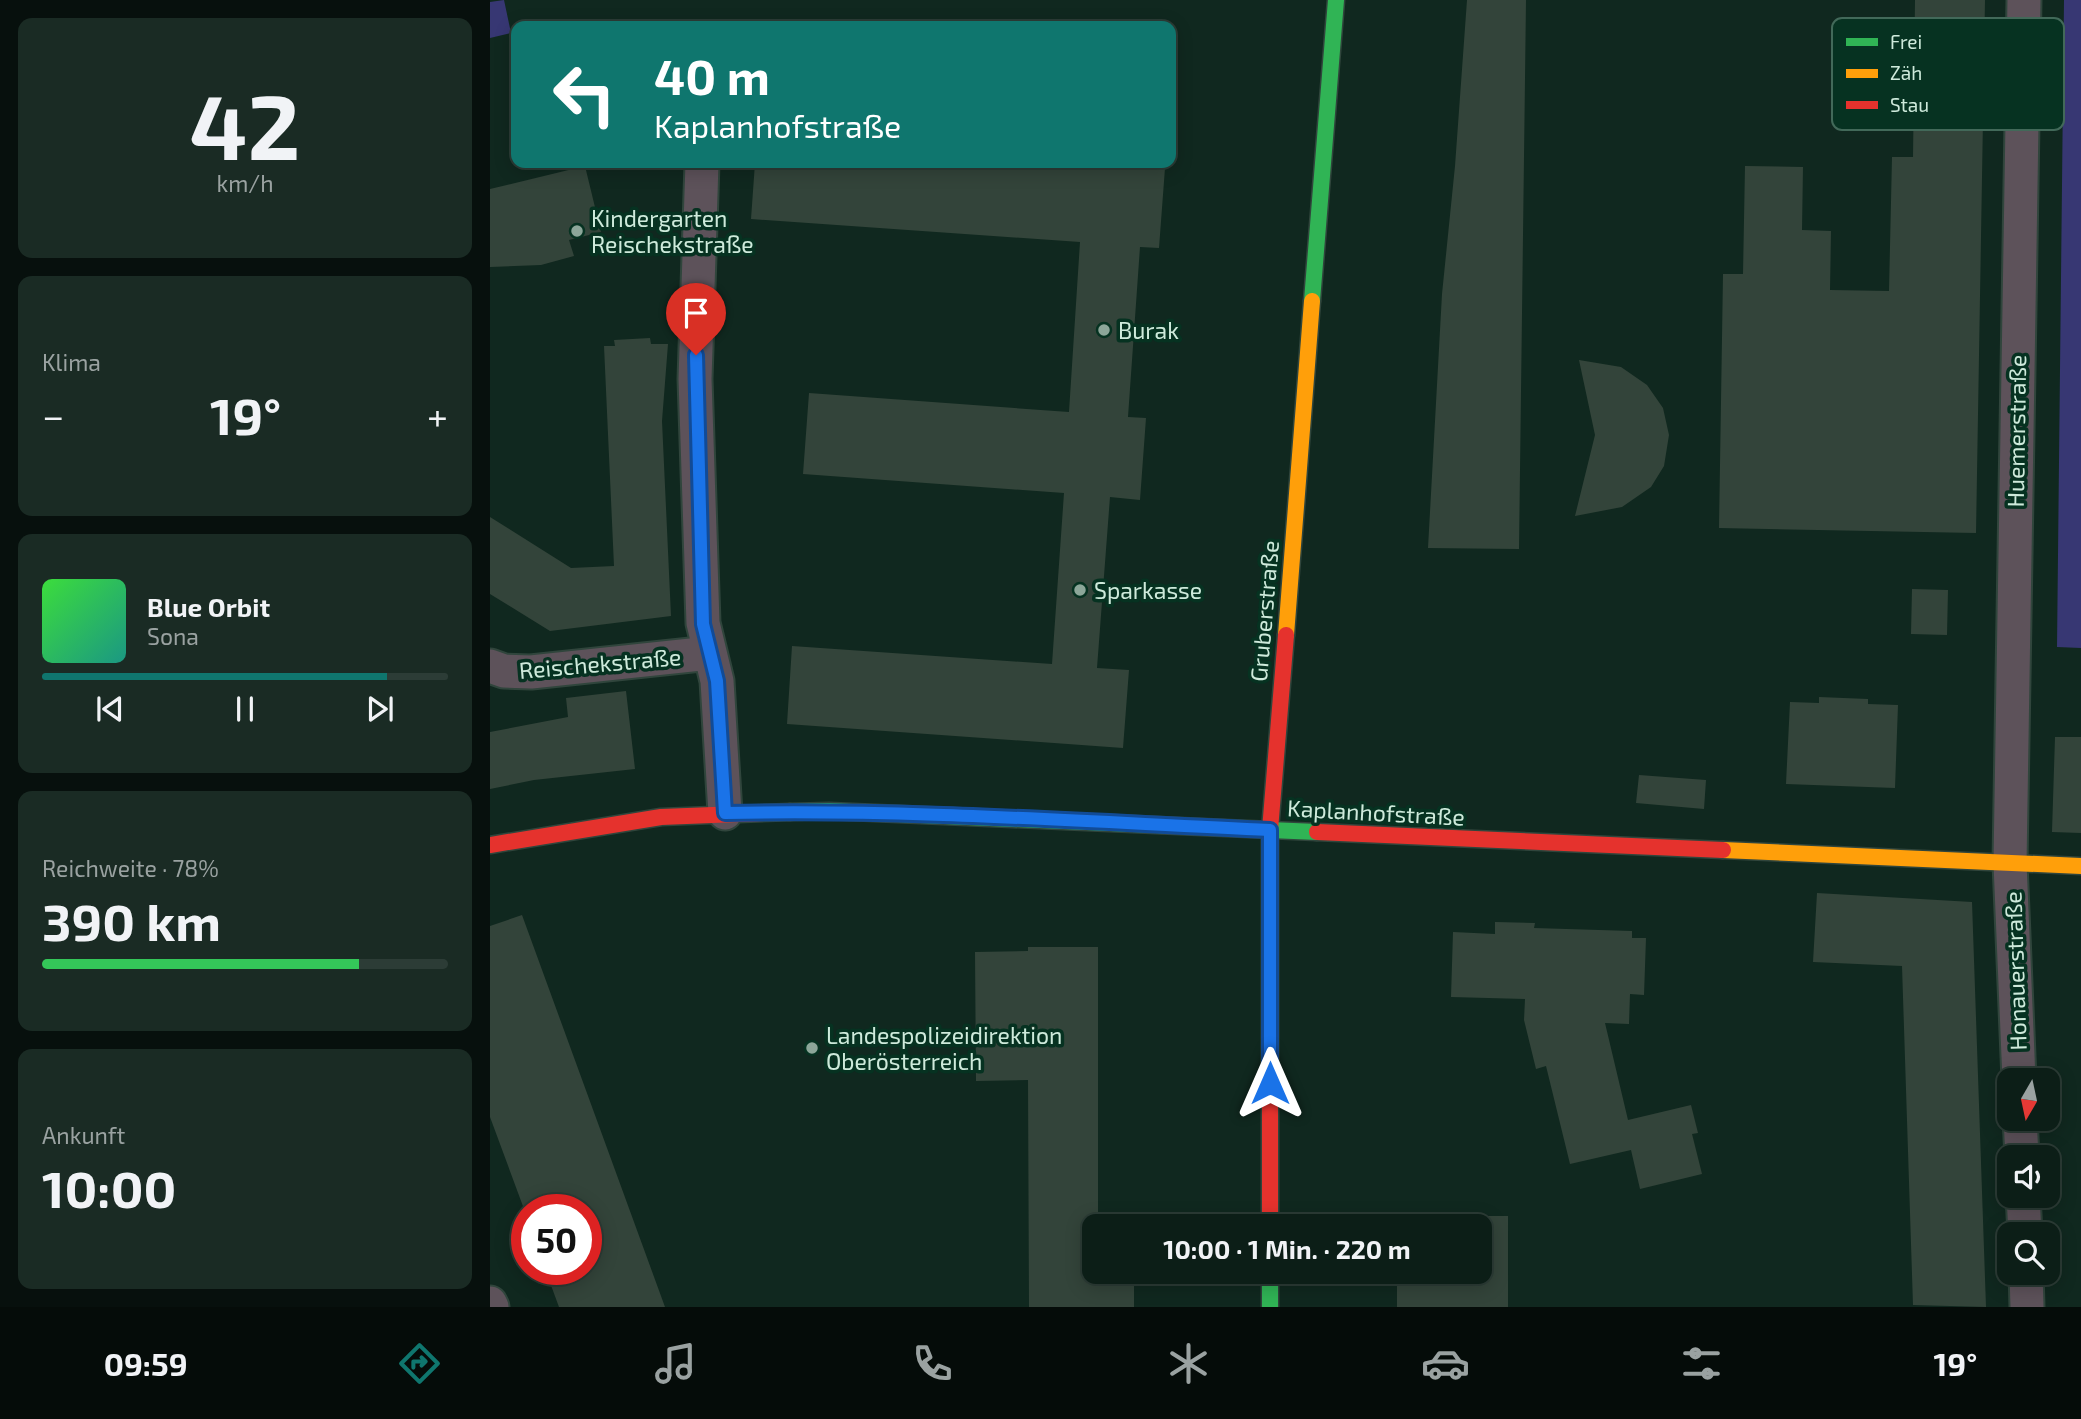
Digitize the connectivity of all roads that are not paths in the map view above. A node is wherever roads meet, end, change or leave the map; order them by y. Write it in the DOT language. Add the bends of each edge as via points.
graph roads {
  1 [pos="1336,0"];
  2 [pos="2024,0"];
  3 [pos="2024,18"];
  4 [pos="2022,130"];
  5 [pos="702,168"];
  6 [pos="710,653"];
  7 [pos="490,666"];
  8 [pos="725,813"];
  9 [pos="1270,830"];
  10 [pos="490,845"];
  11 [pos="2010,863"];
  12 [pos="2081,866"];
  13 [pos="2019,1068"];
  14 [pos="1270,1214"];
  15 [pos="1270,1284"];
  16 [pos="2027,1285"];
  17 [pos="1270,1307"];
  18 [pos="2028,1307"];
  1 -- 9 [label="street, Gruberstraße"];
  2 -- 3 [label="street, Huemerstraße"];
  4 -- 11 [label="street, Huemerstraße"];
  5 -- 6 [label="street, Reischekstraße" via="695,379 703,624"];
  6 -- 7 [label="street, Reischekstraße" via="531,672"];
  6 -- 8 [label="street, Reischekstraße" via="717,681"];
  8 -- 9 [label="street, Kaplanhofstraße" via="829,811"];
  8 -- 10 [label="street, Kaplanhofstraße" via="661,817"];
  9 -- 11 [label="street, Kaplanhofstraße"];
  9 -- 14 [label="street, Gruberstraße"];
  11 -- 12 [label="street, Kaplanhofstraße"];
  11 -- 13 [label="street, Honauerstraße"];
  15 -- 17 [label="street"];
  16 -- 18 [label="street"];
}
